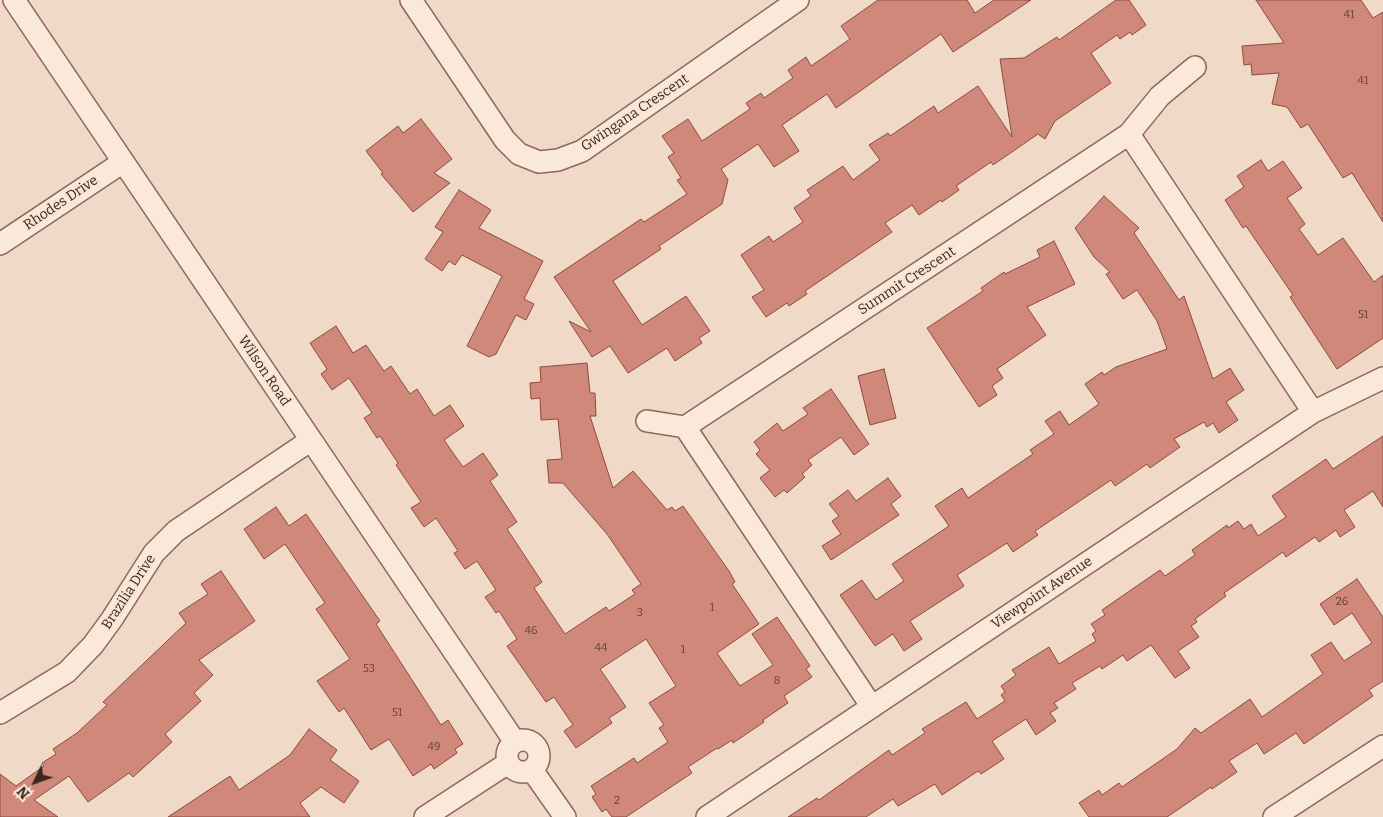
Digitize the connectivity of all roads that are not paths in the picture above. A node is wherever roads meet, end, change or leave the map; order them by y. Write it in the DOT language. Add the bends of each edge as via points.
graph roads {
  1 [pos="14,0"];
  2 [pos="411,0"];
  3 [pos="798,0"];
  4 [pos="1195,67"];
  5 [pos="1129,134"];
  6 [pos="123,162"];
  7 [pos="0,244"];
  8 [pos="1383,378"];
  9 [pos="1313,412"];
  10 [pos="647,421"];
  11 [pos="685,427"];
  12 [pos="311,440"];
  13 [pos="872,707"];
  14 [pos="0,713"];
  15 [pos="515,742"];
  16 [pos="1383,746"];
  17 [pos="508,763"];
  18 [pos="532,770"];
  19 [pos="425,817"];
  20 [pos="564,817"];
  21 [pos="707,817"];
  22 [pos="1274,817"];
  1 -- 6 [label="street, Wilson Road"];
  2 -- 3 [label="street, Gwingana Crescent" via="504,140 519,154 539,162 558,160 582,151"];
  4 -- 5 [label="street, Summit Crescent" via="1160,96"];
  5 -- 9 [label="street"];
  5 -- 11 [label="street, Summit Crescent"];
  6 -- 7 [label="street, Rhodes Drive"];
  6 -- 12 [label="street, Wilson Road"];
  8 -- 9 [label="street, Viewpoint Avenue"];
  9 -- 13 [label="street, Viewpoint Avenue"];
  10 -- 11 [label="street"];
  11 -- 13 [label="street"];
  12 -- 14 [label="street, Brazilia Drive" via="176,531 154,553 93,645 67,672"];
  12 -- 15 [label="street, Wilson Road"];
  13 -- 21 [label="street, Viewpoint Avenue"];
  15 -- 17 [label="street" via="508,751"];
  15 -- 18 [label="street" via="526,740 538,750 538,761"];
  16 -- 22 [label="street"];
  17 -- 18 [label="street" via="516,771"];
  17 -- 19 [label="street"];
  18 -- 20 [label="street"];
}
